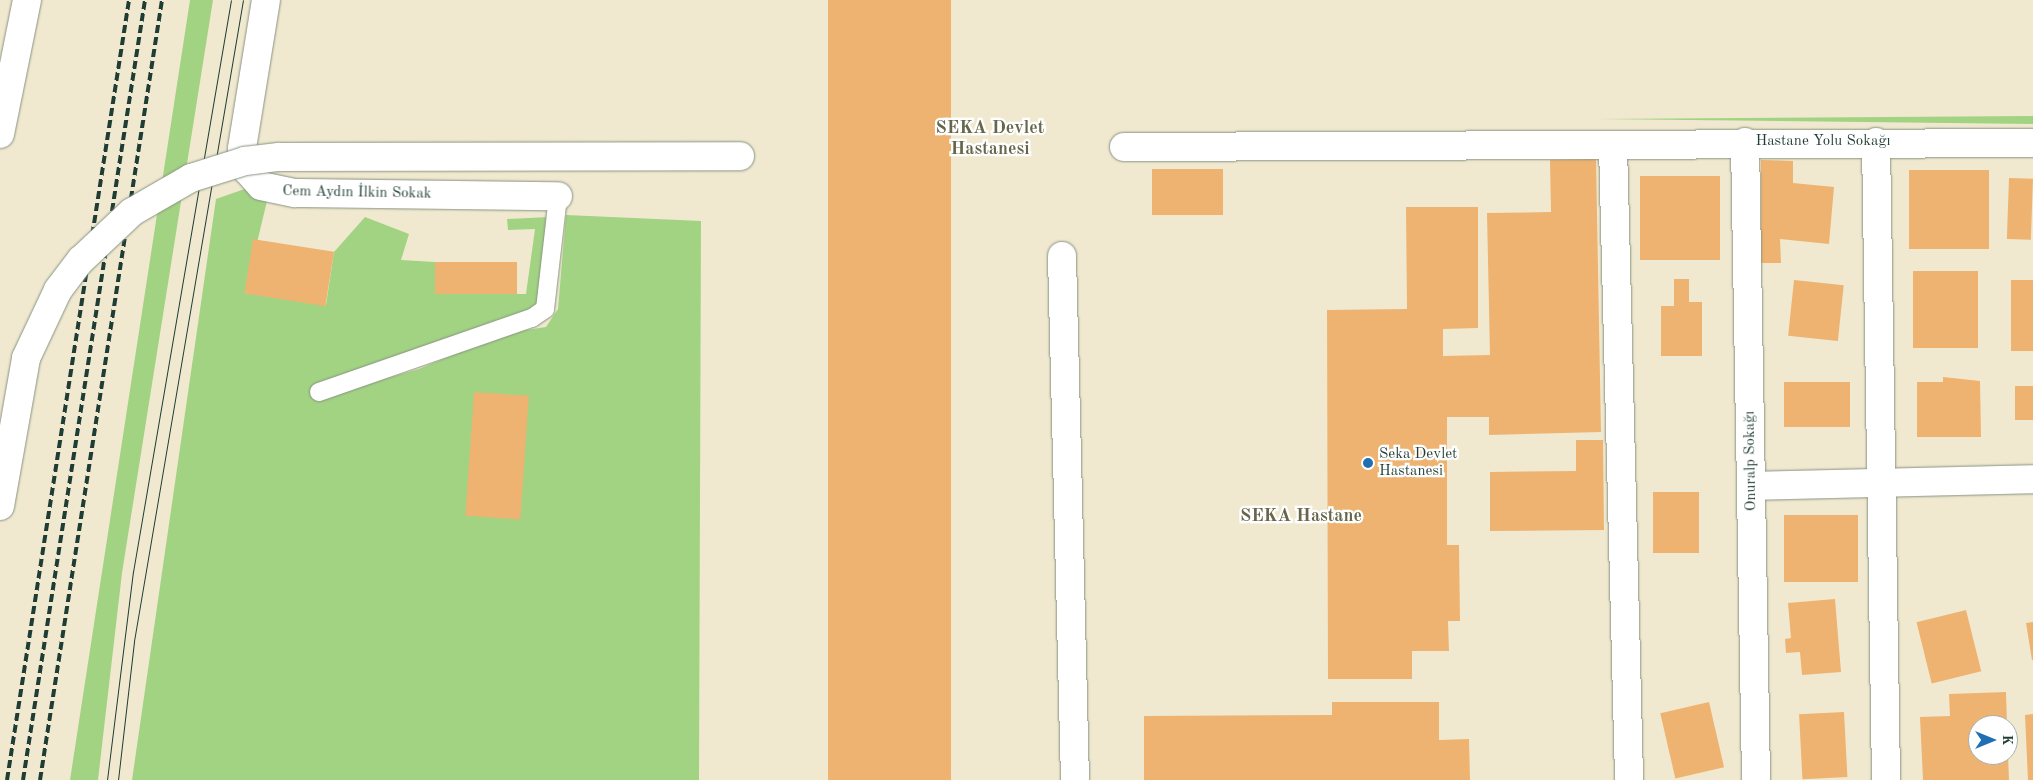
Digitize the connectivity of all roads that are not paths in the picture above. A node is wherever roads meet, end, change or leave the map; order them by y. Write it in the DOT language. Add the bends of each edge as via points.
graph roads {
  1 [pos="27,0"];
  2 [pos="266,0"];
  3 [pos="0,134"];
  4 [pos="1745,142"];
  5 [pos="1876,142"];
  6 [pos="2033,143"];
  7 [pos="1614,146"];
  8 [pos="1124,147"];
  9 [pos="740,156"];
  10 [pos="558,196"];
  11 [pos="1062,256"];
  12 [pos="319,392"];
  13 [pos="2033,479"];
  14 [pos="1885,484"];
  15 [pos="1752,486"];
  16 [pos="0,506"];
  17 [pos="1074,780"];
  18 [pos="1628,780"];
  19 [pos="1756,780"];
  20 [pos="1886,780"];
  1 -- 3 [label="street"];
  2 -- 10 [label="street, Cem Aydın İlkin Sokak" via="242,149 247,170 261,186 295,193"];
  4 -- 5 [label="street, Hastane Yolu Sokağı"];
  4 -- 7 [label="street, Hastane Yolu Sokağı"];
  4 -- 15 [label="street, Onuralp Sokağı"];
  5 -- 6 [label="street, Hastane Yolu Sokağı"];
  5 -- 14 [label="street"];
  7 -- 8 [label="street, Hastane Yolu Sokağı"];
  7 -- 18 [label="street"];
  9 -- 16 [label="street, bridge" via="279,156 245,161 191,178 132,212 81,260 58,290 26,358"];
  10 -- 12 [label="lane" via="545,308 532,318"];
  11 -- 17 [label="street"];
  13 -- 14 [label="street"];
  14 -- 15 [label="street"];
  14 -- 20 [label="street"];
  15 -- 19 [label="street, Onuralp Sokağı"];
}
